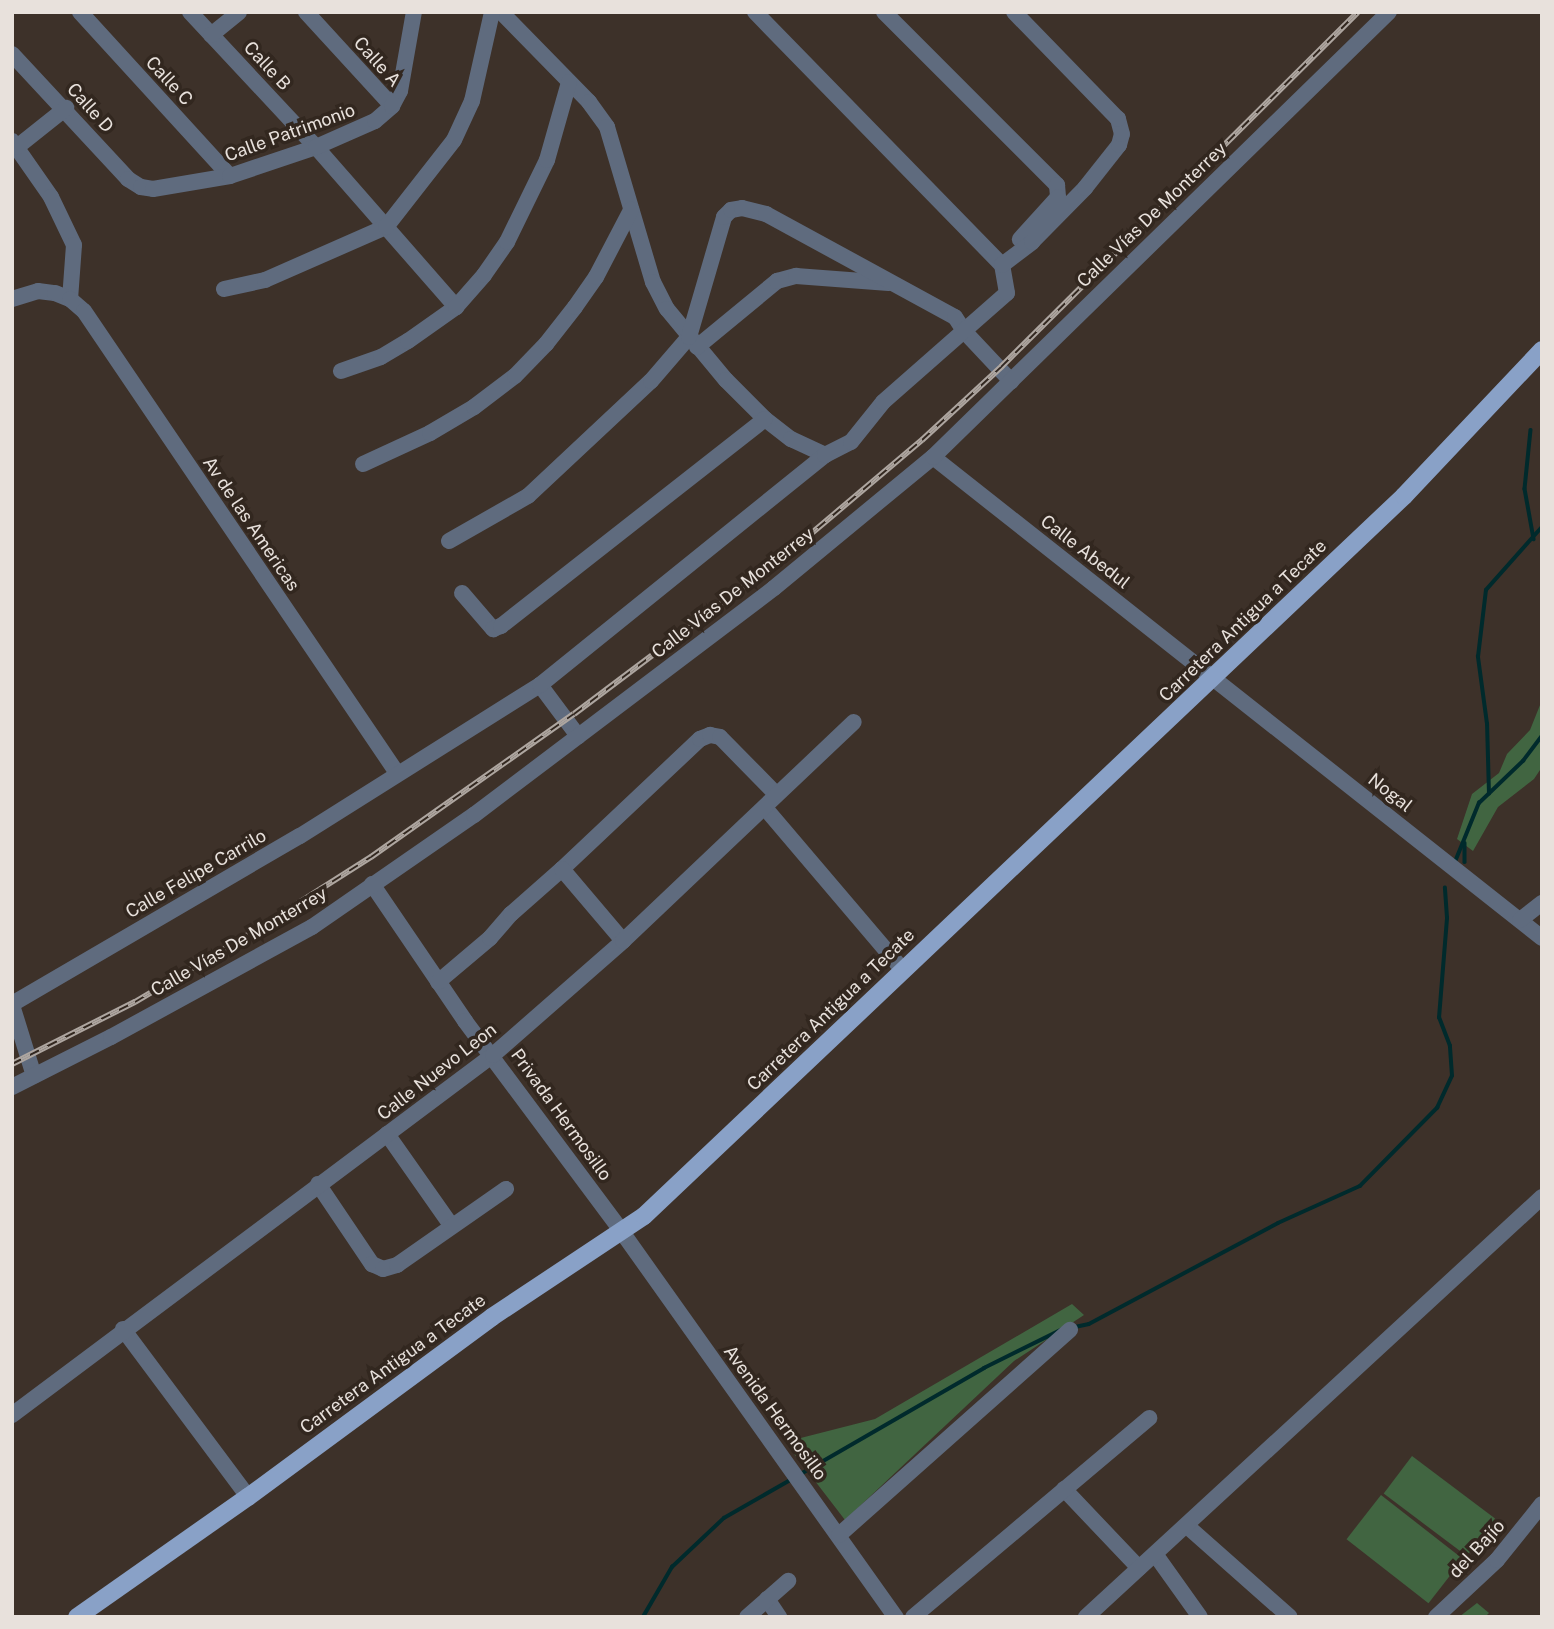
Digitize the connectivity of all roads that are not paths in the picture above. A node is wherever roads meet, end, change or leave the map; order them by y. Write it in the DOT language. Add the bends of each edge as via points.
graph roads {
  1 [pos="80,12"];
  2 [pos="190,12"];
  3 [pos="239,12"];
  4 [pos="306,12"];
  5 [pos="414,12"];
  6 [pos="492,12"];
  7 [pos="501,12"];
  8 [pos="755,12"];
  9 [pos="884,12"];
  10 [pos="1014,12"];
  11 [pos="1389,12"];
  12 [pos="211,35"];
  13 [pos="12,54"];
  14 [pos="569,82"];
  15 [pos="391,106"];
  16 [pos="66,108"];
  17 [pos="14,144"];
  18 [pos="316,147"];
  19 [pos="230,176"];
  20 [pos="141,187"];
  21 [pos="631,210"];
  22 [pos="386,228"];
  23 [pos="1008,259"];
  24 [pos="895,283"];
  25 [pos="224,289"];
  26 [pos="15,291"];
  27 [pos="70,299"];
  28 [pos="456,307"];
  29 [pos="964,331"];
  30 [pos="693,342"];
  31 [pos="1542,350"];
  32 [pos="341,371"];
  33 [pos="1011,381"];
  34 [pos="765,419"];
  35 [pos="825,455"];
  36 [pos="933,457"];
  37 [pos="363,464"];
  38 [pos="449,541"];
  39 [pos="462,593"];
  40 [pos="1214,678"];
  41 [pos="540,685"];
  42 [pos="854,722"];
  43 [pos="578,736"];
  44 [pos="397,774"];
  45 [pos="776,794"];
  46 [pos="765,808"];
  47 [pos="562,869"];
  48 [pos="372,884"];
  49 [pos="1542,903"];
  50 [pos="1520,920"];
  51 [pos="1542,938"];
  52 [pos="623,941"];
  53 [pos="903,970"];
  54 [pos="438,982"];
  55 [pos="12,1004"];
  56 [pos="493,1055"];
  57 [pos="34,1076"];
  58 [pos="12,1087"];
  59 [pos="387,1134"];
  60 [pos="318,1184"];
  61 [pos="506,1189"];
  62 [pos="1542,1197"];
  63 [pos="452,1225"];
  64 [pos="622,1232"];
  65 [pos="123,1329"];
  66 [pos="1070,1330"];
  67 [pos="12,1415"];
  68 [pos="1149,1418"];
  69 [pos="1065,1489"];
  70 [pos="248,1497"];
  71 [pos="1542,1504"];
  72 [pos="1187,1526"];
  73 [pos="839,1535"];
  74 [pos="1155,1554"];
  75 [pos="1139,1567"];
  76 [pos="788,1581"];
  77 [pos="767,1599"];
  78 [pos="77,1617"];
  79 [pos="747,1617"];
  80 [pos="779,1617"];
  81 [pos="896,1617"];
  82 [pos="913,1617"];
  83 [pos="1086,1617"];
  84 [pos="1200,1617"];
  85 [pos="1290,1617"];
  86 [pos="1436,1617"];
  1 -- 19 [label="street, Calle C"];
  2 -- 12 [label="street, Calle B"];
  3 -- 12 [label="street"];
  4 -- 15 [label="street, Calle A"];
  5 -- 15 [label="street" via="400,91"];
  6 -- 22 [label="street" via="472,100 454,140"];
  7 -- 14 [label="street"];
  8 -- 23 [label="street"];
  9 -- 23 [label="street" via="1057,185 1058,197 1015,244"];
  10 -- 23 [label="street" via="1118,119 1122,134 1119,145 1085,188 1032,242"];
  11 -- 33 [label="street, Calle Vías De Monterrey"];
  12 -- 18 [label="street, Calle B"];
  13 -- 16 [label="street, Calle D"];
  14 -- 21 [label="street" via="607,127"];
  14 -- 28 [label="street" via="547,160 529,199 507,242"];
  15 -- 18 [label="street, Calle Patrimonio" via="375,121"];
  16 -- 17 [label="street"];
  16 -- 20 [label="street, Calle D" via="128,179"];
  17 -- 27 [label="street" via="51,197 74,245"];
  18 -- 19 [label="street, Calle Patrimonio"];
  18 -- 22 [label="street, Calle B"];
  19 -- 20 [label="street, Calle Patrimonio"];
  21 -- 30 [label="street" via="653,282"];
  21 -- 37 [label="street" via="596,277 546,344 515,376 430,433"];
  22 -- 25 [label="street" via="265,280"];
  22 -- 28 [label="street, Calle B"];
  23 -- 29 [label="street, Calle Felipe Carrilo" via="1007,293"];
  24 -- 29 [label="street" via="955,317"];
  24 -- 30 [label="street" via="796,276 778,281"];
  24 -- 30 [label="street" via="766,214 731,210 724,217"];
  26 -- 27 [label="street"];
  27 -- 44 [label="street, Av de las Americas" via="84,311"];
  28 -- 32 [label="street" via="399,347"];
  29 -- 33 [label="street"];
  29 -- 35 [label="street, Calle Felipe Carrilo" via="883,402 851,442"];
  30 -- 34 [label="street"];
  30 -- 38 [label="street" via="528,496"];
  31 -- 40 [label="main road, Carretera Antigua a Tecate" via="1443,457"];
  33 -- 36 [label="street, Calle Vías De Monterrey"];
  34 -- 35 [label="street" via="791,439"];
  34 -- 39 [label="street" via="501,626 494,629"];
  35 -- 41 [label="street, Calle Felipe Carrilo"];
  36 -- 40 [label="street, Calle Abedul"];
  36 -- 43 [label="street, Calle Vías De Monterrey" via="774,587"];
  40 -- 50 [label="street, Nogal"];
  40 -- 53 [label="main road, Carretera Antigua a Tecate"];
  41 -- 43 [label="street"];
  41 -- 44 [label="street, Calle Felipe Carrilo"];
  42 -- 45 [label="street, Calle Nuevo Leon"];
  43 -- 48 [label="street, Calle Vías De Monterrey"];
  44 -- 55 [label="street, Calle Felipe Carrilo"];
  45 -- 46 [label="street, Calle Nuevo Leon"];
  45 -- 47 [label="street" via="720,737 710,735 699,739"];
  46 -- 52 [label="street, Calle Nuevo Leon"];
  46 -- 53 [label="street"];
  47 -- 52 [label="street"];
  47 -- 54 [label="street"];
  48 -- 54 [label="street, Privada Hermosillo"];
  48 -- 57 [label="street, Calle Vías De Monterrey" via="312,927"];
  49 -- 50 [label="street"];
  50 -- 51 [label="street, Nogal"];
  52 -- 56 [label="street, Calle Nuevo Leon"];
  53 -- 64 [label="main road, Carretera Antigua a Tecate"];
  54 -- 56 [label="street, Privada Hermosillo"];
  55 -- 57 [label="street"];
  56 -- 59 [label="street, Calle Nuevo Leon"];
  56 -- 64 [label="street, Privada Hermosillo"];
  57 -- 58 [label="street, Calle Vías De Monterrey"];
  59 -- 60 [label="street, Calle Nuevo Leon"];
  59 -- 63 [label="street"];
  60 -- 63 [label="street" via="372,1264 383,1269 397,1265"];
  60 -- 65 [label="street, Calle Nuevo Leon"];
  61 -- 63 [label="street"];
  62 -- 72 [label="street"];
  64 -- 70 [label="main road, Carretera Antigua a Tecate" via="492,1317"];
  64 -- 73 [label="street, Avenida Hermosillo"];
  65 -- 67 [label="street, Calle Nuevo Leon"];
  65 -- 70 [label="street"];
  66 -- 73 [label="street"];
  68 -- 69 [label="street"];
  69 -- 75 [label="street"];
  69 -- 82 [label="street"];
  70 -- 78 [label="main road, Carretera Antigua a Tecate"];
  71 -- 86 [label="street, del Bajío" via="1489,1569"];
  72 -- 74 [label="street"];
  72 -- 85 [label="street"];
  73 -- 81 [label="street, Avenida Hermosillo"];
  74 -- 75 [label="street"];
  74 -- 84 [label="street"];
  75 -- 83 [label="street"];
  76 -- 77 [label="street"];
  77 -- 79 [label="street"];
  77 -- 80 [label="street"];
}
